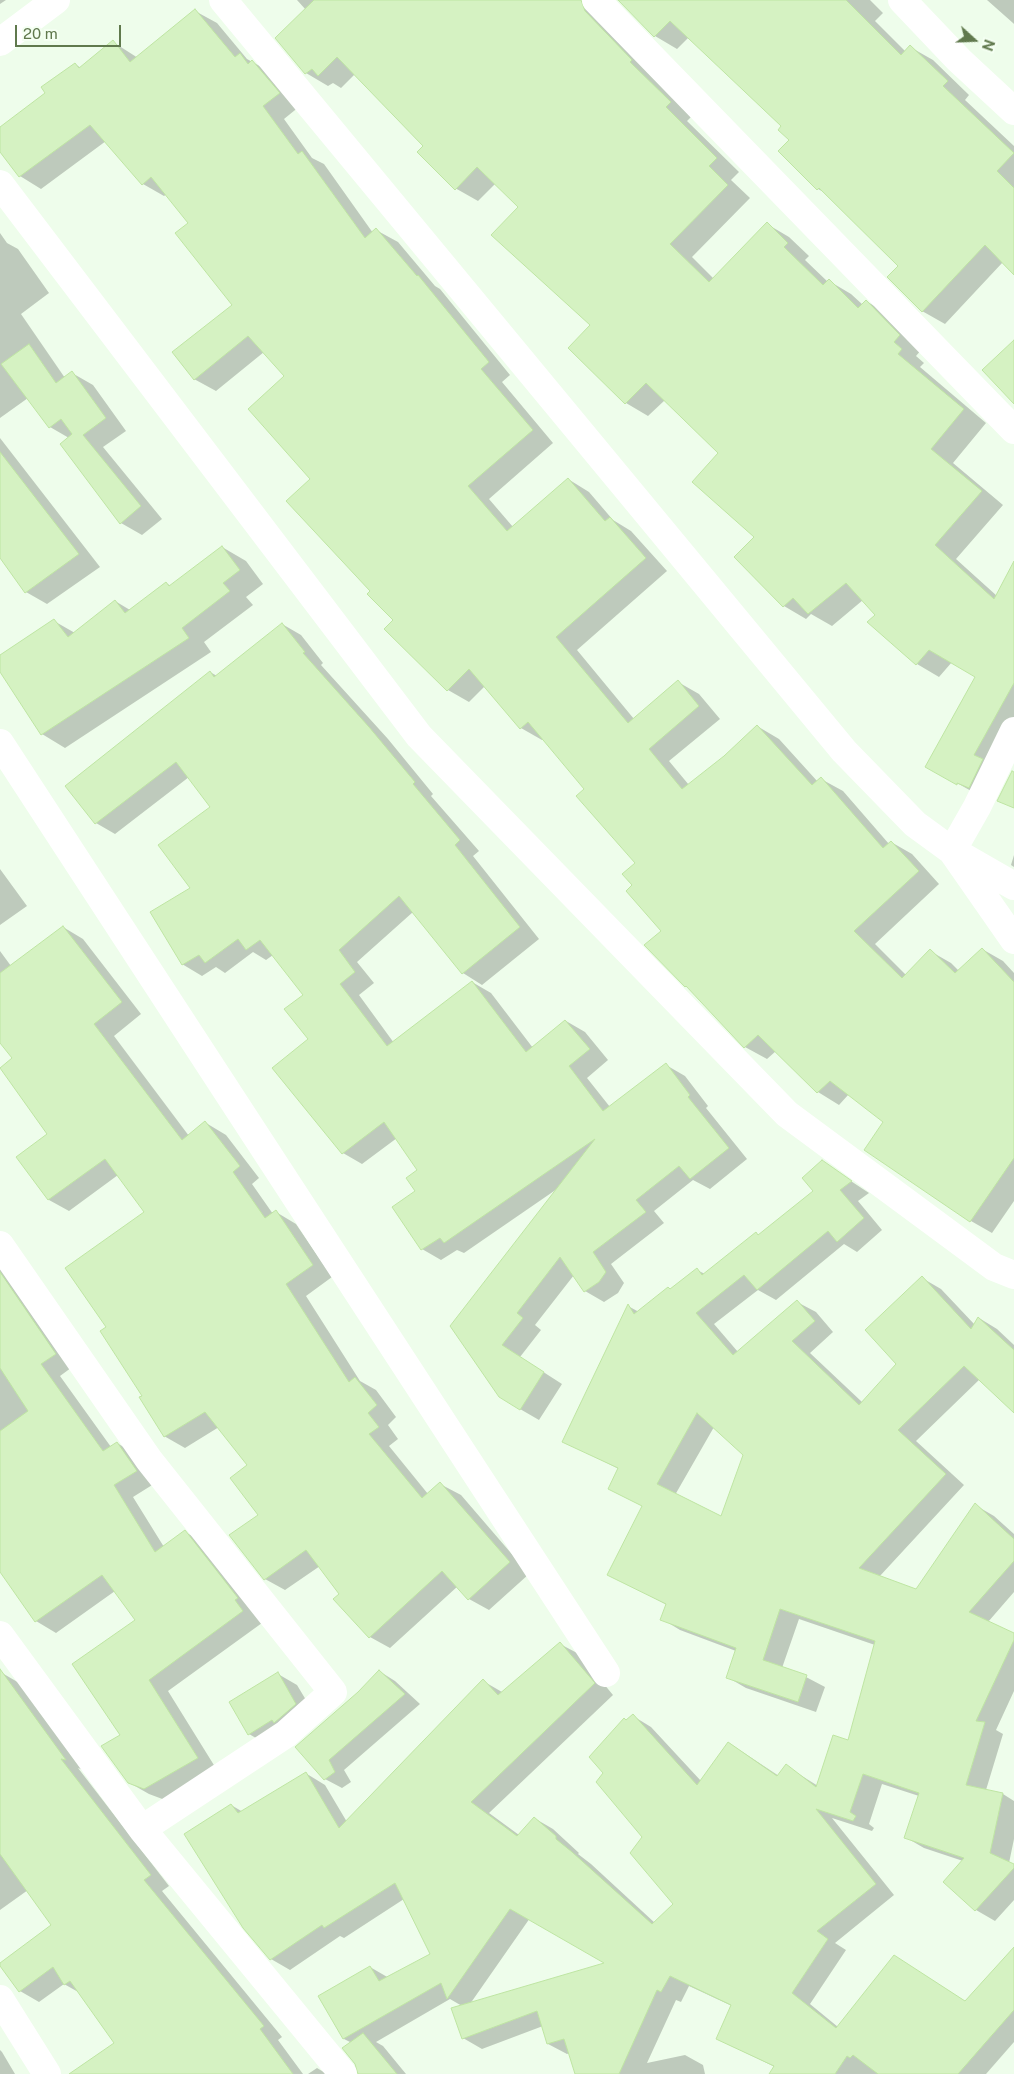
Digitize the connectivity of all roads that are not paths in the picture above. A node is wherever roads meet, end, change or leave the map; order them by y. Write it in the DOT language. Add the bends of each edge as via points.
graph roads {
  1 [pos="56,0"];
  2 [pos="223,0"];
  3 [pos="596,0"];
  4 [pos="902,0"];
  5 [pos="0,42"];
  6 [pos="1014,111"];
  7 [pos="0,184"];
  8 [pos="1014,430"];
  9 [pos="1014,731"];
  10 [pos="0,743"];
  11 [pos="952,850"];
  12 [pos="1014,886"];
  13 [pos="1014,940"];
  14 [pos="0,1245"];
  15 [pos="1014,1275"];
  16 [pos="0,1635"];
  17 [pos="606,1673"];
  18 [pos="142,1829"];
  19 [pos="0,1999"];
  20 [pos="46,2074"];
  21 [pos="343,2074"];
  1 -- 5 [label="street"];
  2 -- 11 [label="street" via="844,751 916,824"];
  3 -- 8 [label="street"];
  4 -- 6 [label="street"];
  7 -- 15 [label="street" via="419,736 787,1114 994,1267"];
  9 -- 11 [label="street" via="977,808"];
  10 -- 17 [label="street"];
  11 -- 12 [label="street"];
  11 -- 13 [label="street"];
  14 -- 18 [label="street" via="148,1460 333,1692 286,1734"];
  16 -- 18 [label="street"];
  18 -- 21 [label="street"];
  19 -- 20 [label="street"];
}
